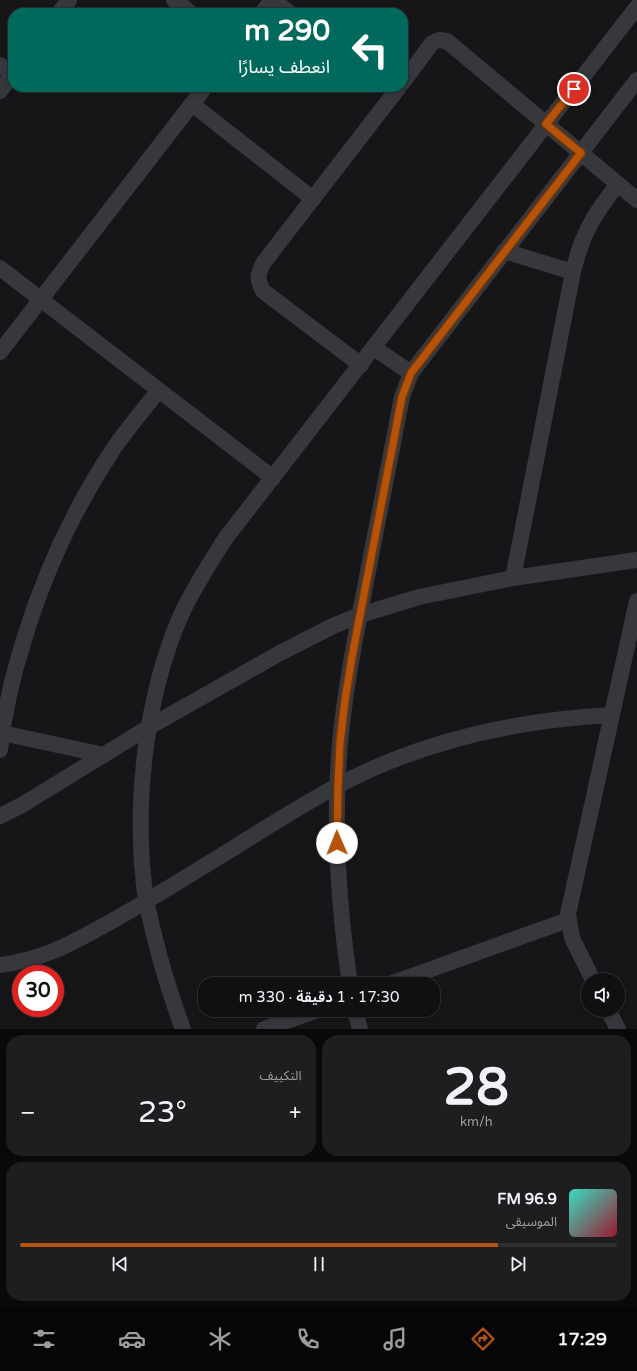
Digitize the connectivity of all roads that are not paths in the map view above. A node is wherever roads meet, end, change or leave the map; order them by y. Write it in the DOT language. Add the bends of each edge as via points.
graph roads {
  1 [pos="69,0"];
  2 [pos="174,0"];
  3 [pos="273,0"];
  4 [pos="637,7"];
  5 [pos="63,8"];
  6 [pos="184,8"];
  7 [pos="266,8"];
  8 [pos="283,8"];
  9 [pos="8,71"];
  10 [pos="408,72"];
  11 [pos="637,80"];
  12 [pos="0,91"];
  13 [pos="201,92"];
  14 [pos="391,92"];
  15 [pos="192,104"];
  16 [pos="546,124"];
  17 [pos="581,153"];
  18 [pos="618,184"];
  19 [pos="313,199"];
  20 [pos="637,200"];
  21 [pos="504,251"];
  22 [pos="0,268"];
  23 [pos="572,272"];
  24 [pos="42,300"];
  25 [pos="374,348"];
  26 [pos="0,352"];
  27 [pos="361,365"];
  28 [pos="411,373"];
  29 [pos="159,390"];
  30 [pos="273,478"];
  31 [pos="637,560"];
  32 [pos="513,578"];
  33 [pos="637,601"];
  34 [pos="360,615"];
  35 [pos="612,715"];
  36 [pos="149,727"];
  37 [pos="2,733"];
  38 [pos="0,750"];
  39 [pos="104,755"];
  40 [pos="338,786"];
  41 [pos="0,816"];
  42 [pos="146,902"];
  43 [pos="568,920"];
  44 [pos="0,965"];
  45 [pos="590,973"];
  46 [pos="349,977"];
  47 [pos="409,977"];
  48 [pos="298,1017"];
  49 [pos="357,1017"];
  50 [pos="612,1017"];
  51 [pos="184,1029"];
  52 [pos="264,1029"];
  53 [pos="360,1029"];
  54 [pos="618,1029"];
  1 -- 5 [label="street"];
  2 -- 6 [label="street"];
  3 -- 7 [label="street"];
  3 -- 8 [label="street"];
  4 -- 16 [label="street"];
  9 -- 12 [label="street"];
  10 -- 16 [label="street" via="432,43 439,40 447,41"];
  11 -- 17 [label="street"];
  13 -- 15 [label="street"];
  14 -- 19 [label="street"];
  15 -- 19 [label="street"];
  15 -- 24 [label="street"];
  16 -- 17 [label="street"];
  16 -- 25 [label="street"];
  17 -- 18 [label="street"];
  17 -- 21 [label="street"];
  18 -- 20 [label="street"];
  18 -- 23 [label="street" via="593,219 578,250"];
  19 -- 27 [label="street" via="264,262 258,282 262,291"];
  21 -- 23 [label="street"];
  21 -- 28 [label="street"];
  22 -- 24 [label="street"];
  23 -- 32 [label="street"];
  24 -- 26 [label="street"];
  24 -- 29 [label="street"];
  25 -- 27 [label="street"];
  25 -- 28 [label="street"];
  27 -- 30 [label="street"];
  28 -- 34 [label="street" via="402,397"];
  29 -- 30 [label="street"];
  29 -- 37 [label="street" via="119,441 60,542 30,621 13,678"];
  30 -- 36 [label="street" via="225,539 197,584 169,647"];
  31 -- 32 [label="street"];
  32 -- 34 [label="street" via="419,597"];
  33 -- 35 [label="street"];
  34 -- 36 [label="street" via="299,642"];
  34 -- 40 [label="street" via="345,700"];
  35 -- 40 [label="street" via="547,721 483,732 409,755"];
  35 -- 43 [label="street"];
  36 -- 39 [label="street"];
  36 -- 42 [label="street" via="142,791"];
  37 -- 38 [label="street"];
  37 -- 39 [label="street"];
  39 -- 41 [label="street"];
  40 -- 42 [label="street"];
  40 -- 46 [label="street" via="338,871"];
  42 -- 44 [label="street" via="65,947 29,960"];
  42 -- 51 [label="street" via="172,1000"];
  43 -- 45 [label="street" via="572,938"];
  43 -- 47 [label="street"];
  48 -- 52 [label="street"];
  49 -- 53 [label="street"];
  50 -- 54 [label="street"];
}
